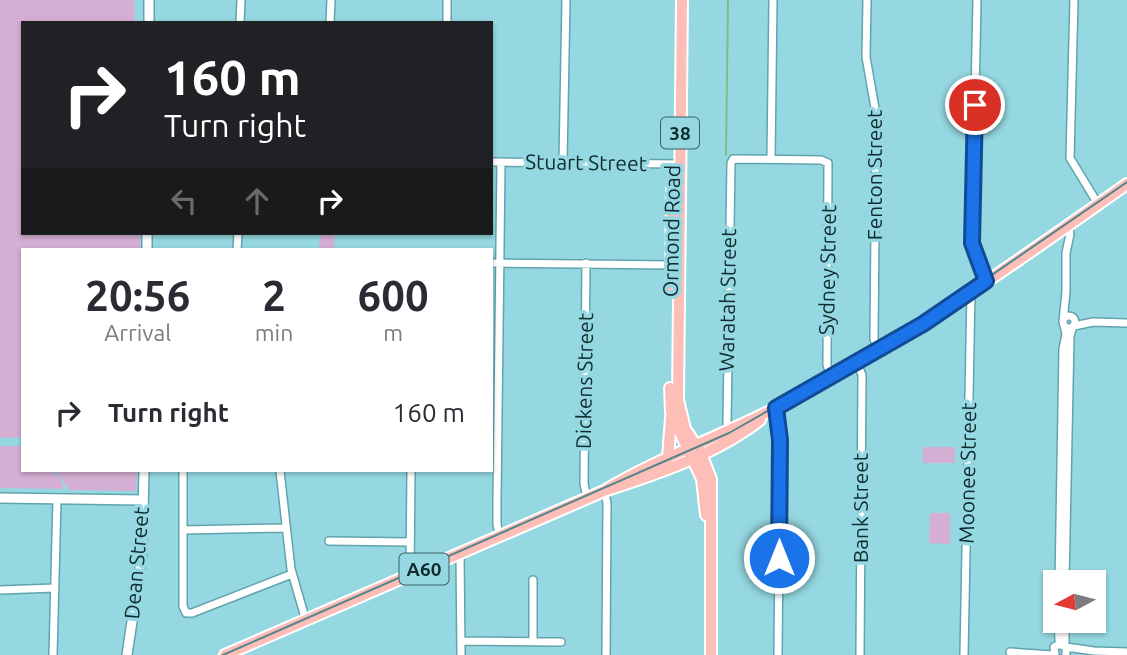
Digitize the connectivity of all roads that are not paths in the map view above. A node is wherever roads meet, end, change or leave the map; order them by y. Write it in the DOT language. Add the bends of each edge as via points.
graph roads {
  1 [pos="149,0"];
  2 [pos="241,0"];
  3 [pos="331,0"];
  4 [pos="447,0"];
  5 [pos="566,0"];
  6 [pos="675,0"];
  7 [pos="682,0"];
  8 [pos="773,0"];
  9 [pos="867,0"];
  10 [pos="977,0"];
  11 [pos="1074,0"];
  12 [pos="149,21"];
  13 [pos="240,21"];
  14 [pos="330,21"];
  15 [pos="447,21"];
  16 [pos="771,159"];
  17 [pos="493,162"];
  18 [pos="501,162"];
  19 [pos="563,162"];
  20 [pos="676,164"];
  21 [pos="1127,184"];
  22 [pos="1098,204"];
  23 [pos="1068,225"];
  24 [pos="1058,232"];
  25 [pos="1066,253"];
  26 [pos="496,263"];
  27 [pos="586,264"];
  28 [pos="675,265"];
  29 [pos="986,281"];
  30 [pos="971,292"];
  31 [pos="1066,292"];
  32 [pos="1074,322"];
  33 [pos="1063,323"];
  34 [pos="1127,323"];
  35 [pos="878,351"];
  36 [pos="857,363"];
  37 [pos="831,377"];
  38 [pos="776,408"];
  39 [pos="671,413"];
  40 [pos="1065,422"];
  41 [pos="731,435"];
  42 [pos="716,447"];
  43 [pos="694,451"];
  44 [pos="668,457"];
  45 [pos="144,472"];
  46 [pos="183,472"];
  47 [pos="280,472"];
  48 [pos="411,472"];
  49 [pos="711,479"];
  50 [pos="604,491"];
  51 [pos="0,498"];
  52 [pos="587,498"];
  53 [pos="57,499"];
  54 [pos="143,500"];
  55 [pos="286,528"];
  56 [pos="183,530"];
  57 [pos="500,536"];
  58 [pos="328,541"];
  59 [pos="410,542"];
  60 [pos="460,553"];
  61 [pos="1062,570"];
  62 [pos="292,574"];
  63 [pos="410,575"];
  64 [pos="533,579"];
  65 [pos="55,588"];
  66 [pos="0,590"];
  67 [pos="306,621"];
  68 [pos="461,641"];
  69 [pos="533,641"];
  70 [pos="561,642"];
  71 [pos="1063,649"];
  72 [pos="1010,652"];
  73 [pos="1127,652"];
  74 [pos="1030,653"];
  75 [pos="53,655"];
  76 [pos="127,655"];
  77 [pos="227,655"];
  78 [pos="461,655"];
  79 [pos="606,655"];
  80 [pos="706,655"];
  81 [pos="711,655"];
  82 [pos="778,655"];
  83 [pos="860,655"];
  84 [pos="964,655"];
  85 [pos="1054,655"];
  1 -- 12 [label="street"];
  2 -- 13 [label="street"];
  3 -- 14 [label="street"];
  4 -- 15 [label="street"];
  5 -- 19 [label="street"];
  6 -- 20 [label="main road, Ormond Road / 38"];
  7 -- 20 [label="main road, Ormond Road / 38"];
  8 -- 16 [label="street"];
  9 -- 35 [label="street, Fenton Street" via="866,57 876,114 874,339"];
  10 -- 29 [label="street" via="972,243"];
  11 -- 22 [label="street" via="1070,158"];
  16 -- 37 [label="street, Sydney Street" via="827,162 827,365"];
  16 -- 41 [label="street, Waratah Street" via="732,160"];
  17 -- 18 [label="street, Stuart Street"];
  18 -- 19 [label="street, Stuart Street"];
  18 -- 26 [label="street"];
  19 -- 20 [label="street, Stuart Street"];
  20 -- 28 [label="main road, Ormond Road / 38"];
  21 -- 22 [label="main road, A60"];
  22 -- 23 [label="main road, A60"];
  23 -- 24 [label="main road, A60"];
  23 -- 25 [label="street"];
  24 -- 25 [label="street"];
  24 -- 29 [label="main road, A60"];
  25 -- 31 [label="street"];
  26 -- 27 [label="street"];
  26 -- 57 [label="street"];
  27 -- 28 [label="street"];
  27 -- 52 [label="street, Dickens Street"];
  28 -- 39 [label="main road, Ormond Road / 38"];
  28 -- 43 [label="main road, Ormond Road / 38" via="678,400"];
  29 -- 30 [label="main road, A60"];
  30 -- 35 [label="main road, A60"];
  30 -- 84 [label="street, Moonee Street"];
  31 -- 32 [label="street"];
  31 -- 33 [label="street"];
  32 -- 33 [label="street" via="1069,328"];
  32 -- 34 [label="street"];
  32 -- 40 [label="street"];
  33 -- 40 [label="street"];
  35 -- 36 [label="main road, A60"];
  36 -- 37 [label="main road, A60"];
  36 -- 83 [label="street, Bank Street" via="862,375"];
  37 -- 38 [label="main road, A60"];
  38 -- 41 [label="main road, A60"];
  38 -- 82 [label="street" via="780,440"];
  39 -- 43 [label="main road, Ormond Road / 38"];
  39 -- 44 [label="main road"];
  40 -- 61 [label="street"];
  41 -- 42 [label="main road, A60"];
  41 -- 43 [label="main road, A60"];
  42 -- 43 [label="main road, A60"];
  42 -- 49 [label="main road"];
  43 -- 44 [label="main road, A60"];
  43 -- 49 [label="main road, 38"];
  43 -- 50 [label="main road, A60" via="636,481"];
  43 -- 80 [label="main road, 38" via="705,503"];
  44 -- 50 [label="main road, A60"];
  45 -- 54 [label="street, Dean Street"];
  46 -- 56 [label="street"];
  47 -- 55 [label="street"];
  48 -- 59 [label="street"];
  49 -- 81 [label="main road, 38"];
  50 -- 52 [label="main road, A60"];
  50 -- 79 [label="street"];
  51 -- 53 [label="street"];
  52 -- 57 [label="main road, A60"];
  53 -- 54 [label="street"];
  53 -- 65 [label="street"];
  54 -- 76 [label="street, Dean Street" via="142,555"];
  55 -- 56 [label="street"];
  55 -- 62 [label="street"];
  56 -- 62 [label="street" via="183,606 187,614"];
  57 -- 60 [label="main road, A60"];
  58 -- 59 [label="street"];
  59 -- 63 [label="street"];
  60 -- 63 [label="main road, A60"];
  60 -- 68 [label="street"];
  62 -- 67 [label="street"];
  63 -- 67 [label="main road, A60"];
  64 -- 69 [label="street"];
  65 -- 66 [label="street"];
  65 -- 75 [label="street"];
  67 -- 77 [label="main road, A60"];
  68 -- 69 [label="street"];
  68 -- 78 [label="street"];
  69 -- 70 [label="street"];
  71 -- 73 [label="street"];
  71 -- 74 [label="street"];
  71 -- 85 [label="street" via="1054,649"];
  72 -- 74 [label="street"];
  74 -- 85 [label="street"];
}
